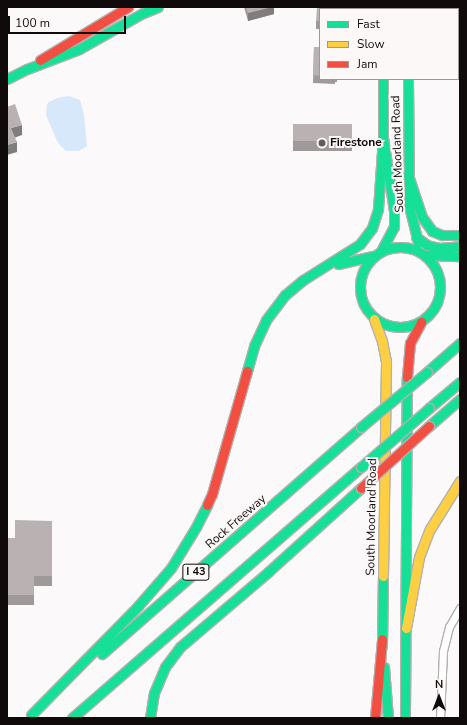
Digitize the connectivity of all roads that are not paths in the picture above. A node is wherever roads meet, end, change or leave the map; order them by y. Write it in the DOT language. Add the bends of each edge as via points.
graph roads {
  1 [pos="128,7"];
  2 [pos="158,7"];
  3 [pos="27,69"];
  4 [pos="7,79"];
  5 [pos="383,80"];
  6 [pos="408,80"];
  7 [pos="383,137"];
  8 [pos="408,175"];
  9 [pos="460,235"];
  10 [pos="416,237"];
  11 [pos="460,246"];
  12 [pos="378,254"];
  13 [pos="423,254"];
  14 [pos="460,256"];
  15 [pos="321,269"];
  16 [pos="374,319"];
  17 [pos="421,322"];
  18 [pos="460,343"];
  19 [pos="460,382"];
  20 [pos="460,399"];
  21 [pos="460,481"];
  22 [pos="460,608"];
  23 [pos="406,628"];
  24 [pos="382,639"];
  25 [pos="29,717"];
  26 [pos="72,718"];
  27 [pos="150,718"];
  28 [pos="375,718"];
  29 [pos="388,718"];
  30 [pos="405,718"];
  31 [pos="440,718"];
  1 -- 3 [label="main road" via="109,16"];
  2 -- 3 [label="main road" via="79,49"];
  3 -- 4 [label="main road"];
  5 -- 7 [label="main road, South Moorland Road"];
  6 -- 8 [label="main road, South Moorland Road"];
  7 -- 12 [label="main road, South Moorland Road" via="394,227"];
  7 -- 15 [label="main road" via="378,209 372,228 360,244"];
  8 -- 9 [label="main road" via="422,217 432,231 442,235"];
  8 -- 10 [label="main road, South Moorland Road" via="409,206"];
  10 -- 11 [label="main road" via="427,246"];
  10 -- 13 [label="main road, South Moorland Road"];
  12 -- 13 [label="main road" via="394,247 408,247"];
  12 -- 15 [label="main road"];
  12 -- 16 [label="main road" via="366,265 359,287 364,304"];
  13 -- 14 [label="main road"];
  13 -- 17 [label="main road" via="434,264 440,277 441,290 435,308"];
  15 -- 25 [label="main road" via="285,295 266,320 254,346 212,494 171,568 138,606"];
  16 -- 17 [label="main road" via="397,328 410,327"];
  16 -- 24 [label="main road, South Moorland Road" via="382,341 386,370"];
  17 -- 23 [label="main road" via="410,343 407,361"];
  18 -- 25 [label="main road, Rock Freeway / I 43, bridge"];
  19 -- 26 [label="main road, I 43, bridge"];
  20 -- 27 [label="main road, bridge" via="268,572 180,647 159,680"];
  21 -- 23 [label="main road" via="430,529 419,556"];
  22 -- 31 [label="street" via="449,627 443,651"];
  23 -- 30 [label="main road"];
  24 -- 28 [label="main road"];
  24 -- 29 [label="main road, South Moorland Road"];
}
